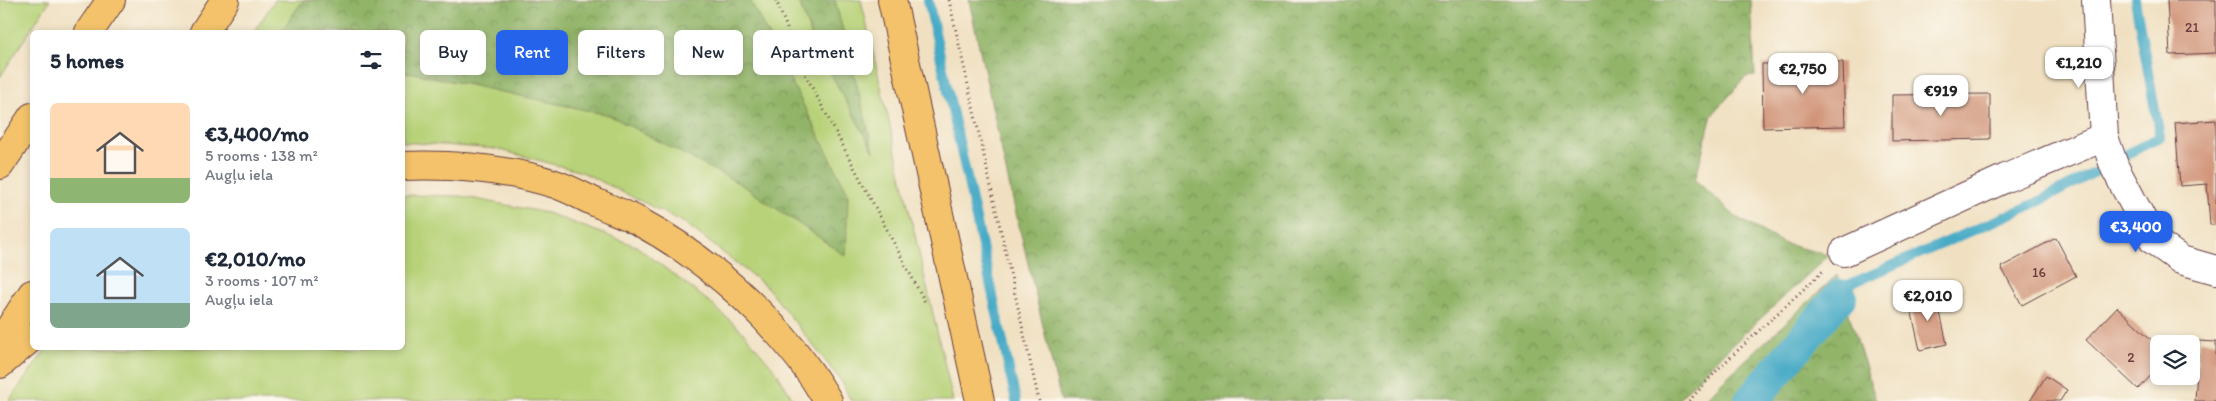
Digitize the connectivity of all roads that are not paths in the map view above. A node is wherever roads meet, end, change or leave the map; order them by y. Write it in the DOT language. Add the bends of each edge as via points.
graph roads {
  1 [pos="111,0"];
  2 [pos="225,0"];
  3 [pos="892,0"];
  4 [pos="2096,0"];
  5 [pos="90,30"];
  6 [pos="205,30"];
  7 [pos="30,120"];
  8 [pos="2104,137"];
  9 [pos="0,165"];
  10 [pos="405,166"];
  11 [pos="1844,252"];
  12 [pos="2216,270"];
  13 [pos="30,297"];
  14 [pos="30,340"];
  15 [pos="0,344"];
  16 [pos="0,364"];
  17 [pos="828,401"];
  18 [pos="980,401"];
  1 -- 5 [label="highway"];
  2 -- 6 [label="highway"];
  3 -- 18 [label="highway"];
  4 -- 8 [label="street"];
  7 -- 9 [label="highway"];
  8 -- 11 [label="street"];
  8 -- 12 [label="street" via="2115,168 2153,240 2181,260"];
  10 -- 17 [label="highway" via="506,171 557,185 638,220 678,245 740,293 793,350"];
  13 -- 15 [label="highway"];
  14 -- 16 [label="highway"];
}
